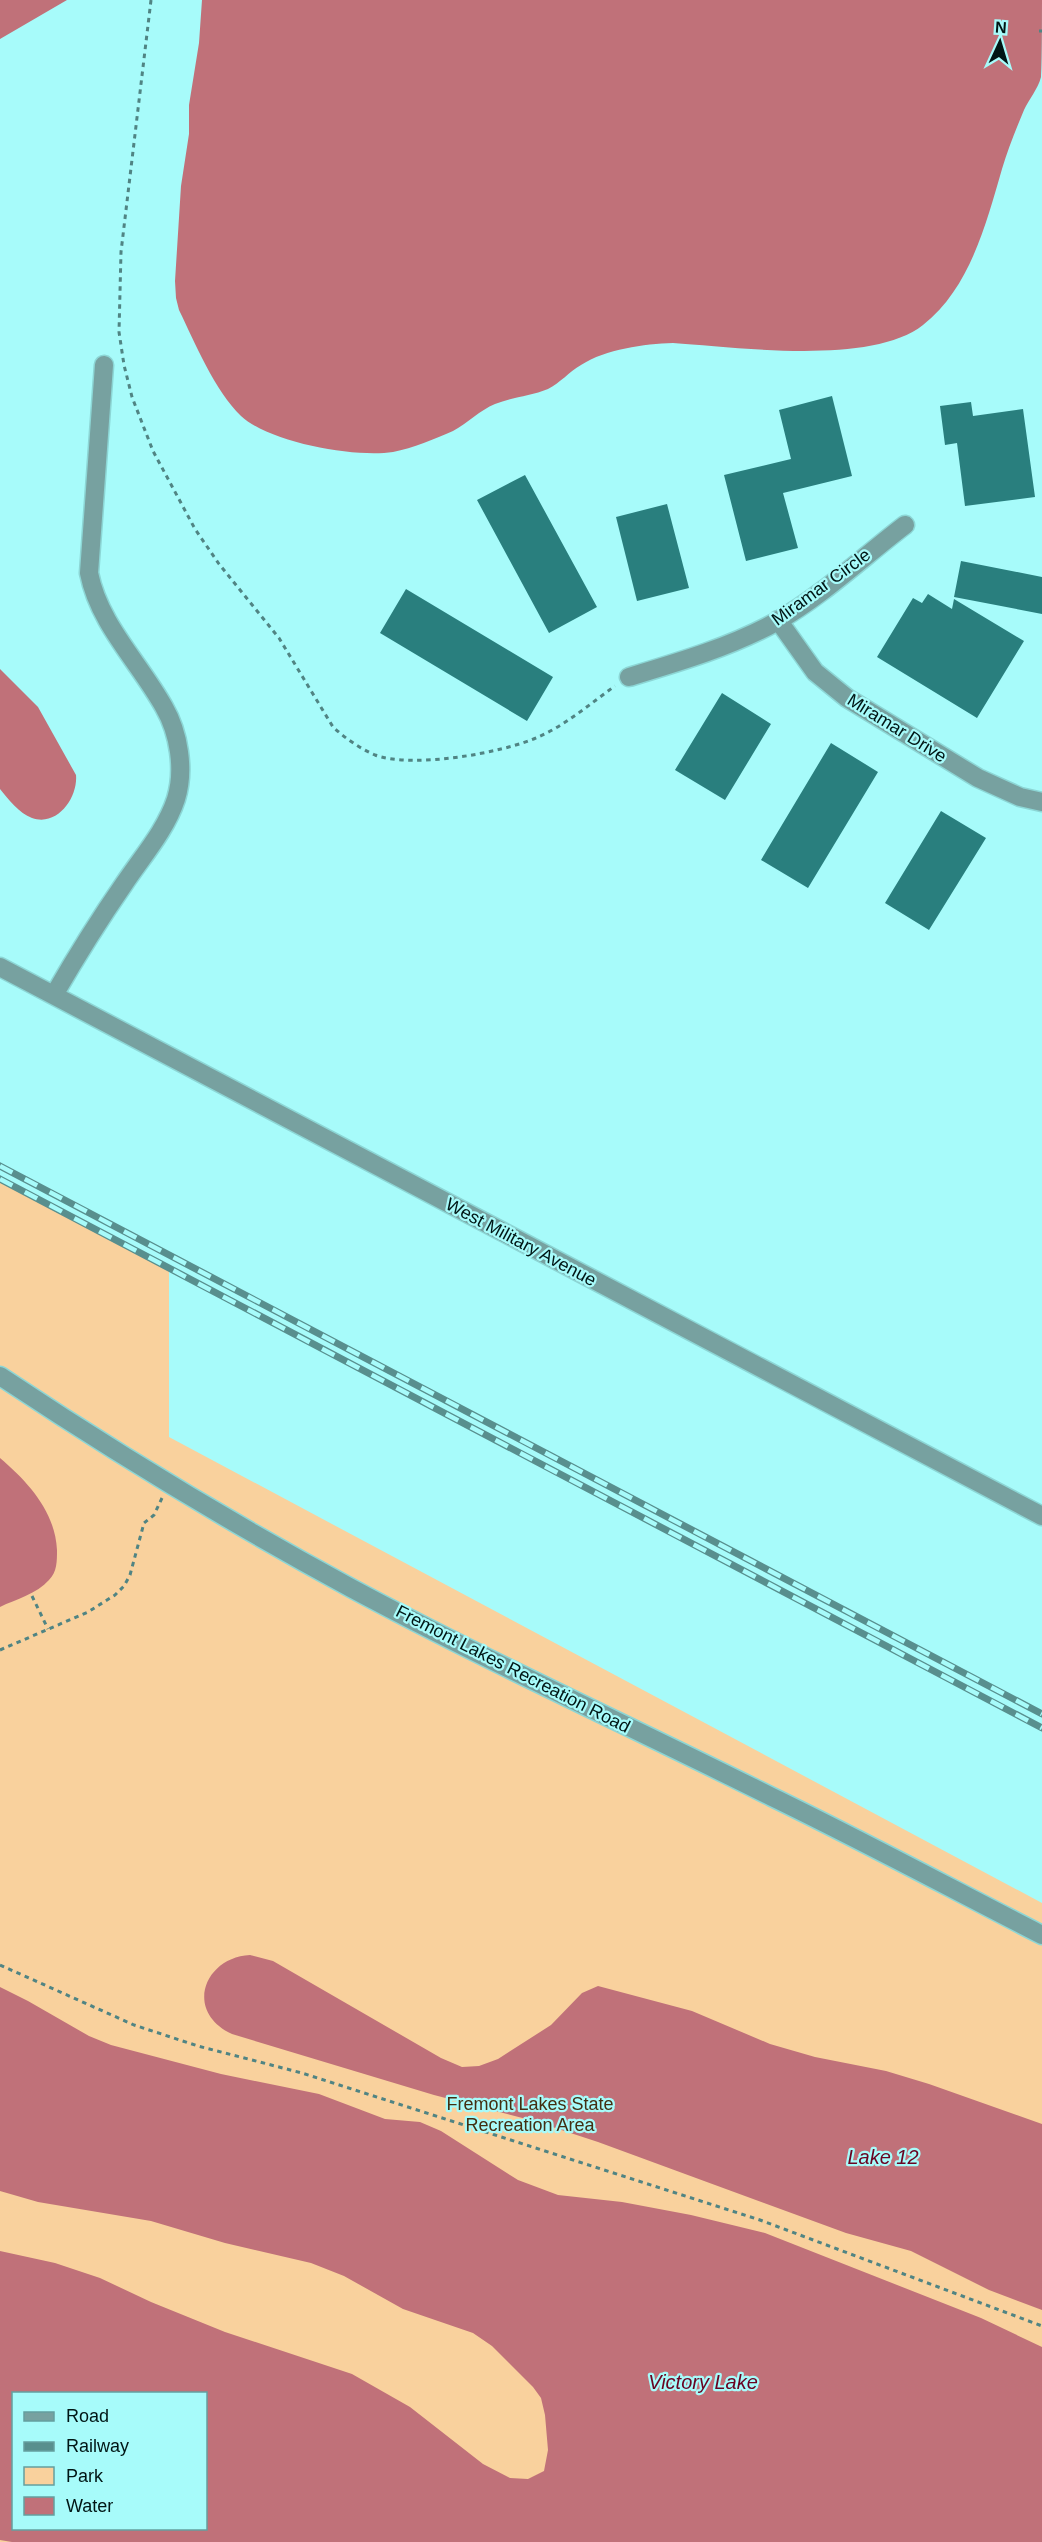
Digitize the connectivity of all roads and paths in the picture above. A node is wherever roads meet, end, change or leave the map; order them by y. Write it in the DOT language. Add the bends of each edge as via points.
graph roads {
  1 [pos="151,0"];
  2 [pos="104,366"];
  3 [pos="905,525"];
  4 [pos="778,620"];
  5 [pos="629,676"];
  6 [pos="1042,802"];
  7 [pos="0,967"];
  8 [pos="54,995"];
  9 [pos="0,1376"];
  10 [pos="170,1483"];
  11 [pos="1042,1516"];
  12 [pos="32,1596"];
  13 [pos="48,1629"];
  14 [pos="0,1650"];
  15 [pos="1042,1935"];
  16 [pos="0,1965"];
  17 [pos="1042,2326"];
  1 -- 5 [label="path" via="120,252 119,332 124,365 132,397 173,492 219,564 279,638 323,713 344,737 375,755 414,761 454,757 497,750 538,737"];
  2 -- 8 [label="street" via="89,573 111,627 171,721 179,756 179,786 165,824"];
  3 -- 4 [label="street, Miramar Circle"];
  4 -- 5 [label="street, Miramar Circle" via="715,649"];
  4 -- 6 [label="street, Miramar Drive" via="814,672 847,698 978,778 1020,797"];
  7 -- 8 [label="street, West Military Avenue"];
  8 -- 11 [label="street, West Military Avenue"];
  9 -- 10 [label="street, Fremont Lakes Recreation Road"];
  10 -- 13 [label="path" via="154,1515 144,1523 124,1586 104,1603"];
  10 -- 15 [label="street, Fremont Lakes Recreation Road" via="414,1621 864,1842"];
  12 -- 13 [label="path"];
  13 -- 14 [label="path"];
  16 -- 17 [label="path" via="134,2025 302,2073 760,2220"];
}
